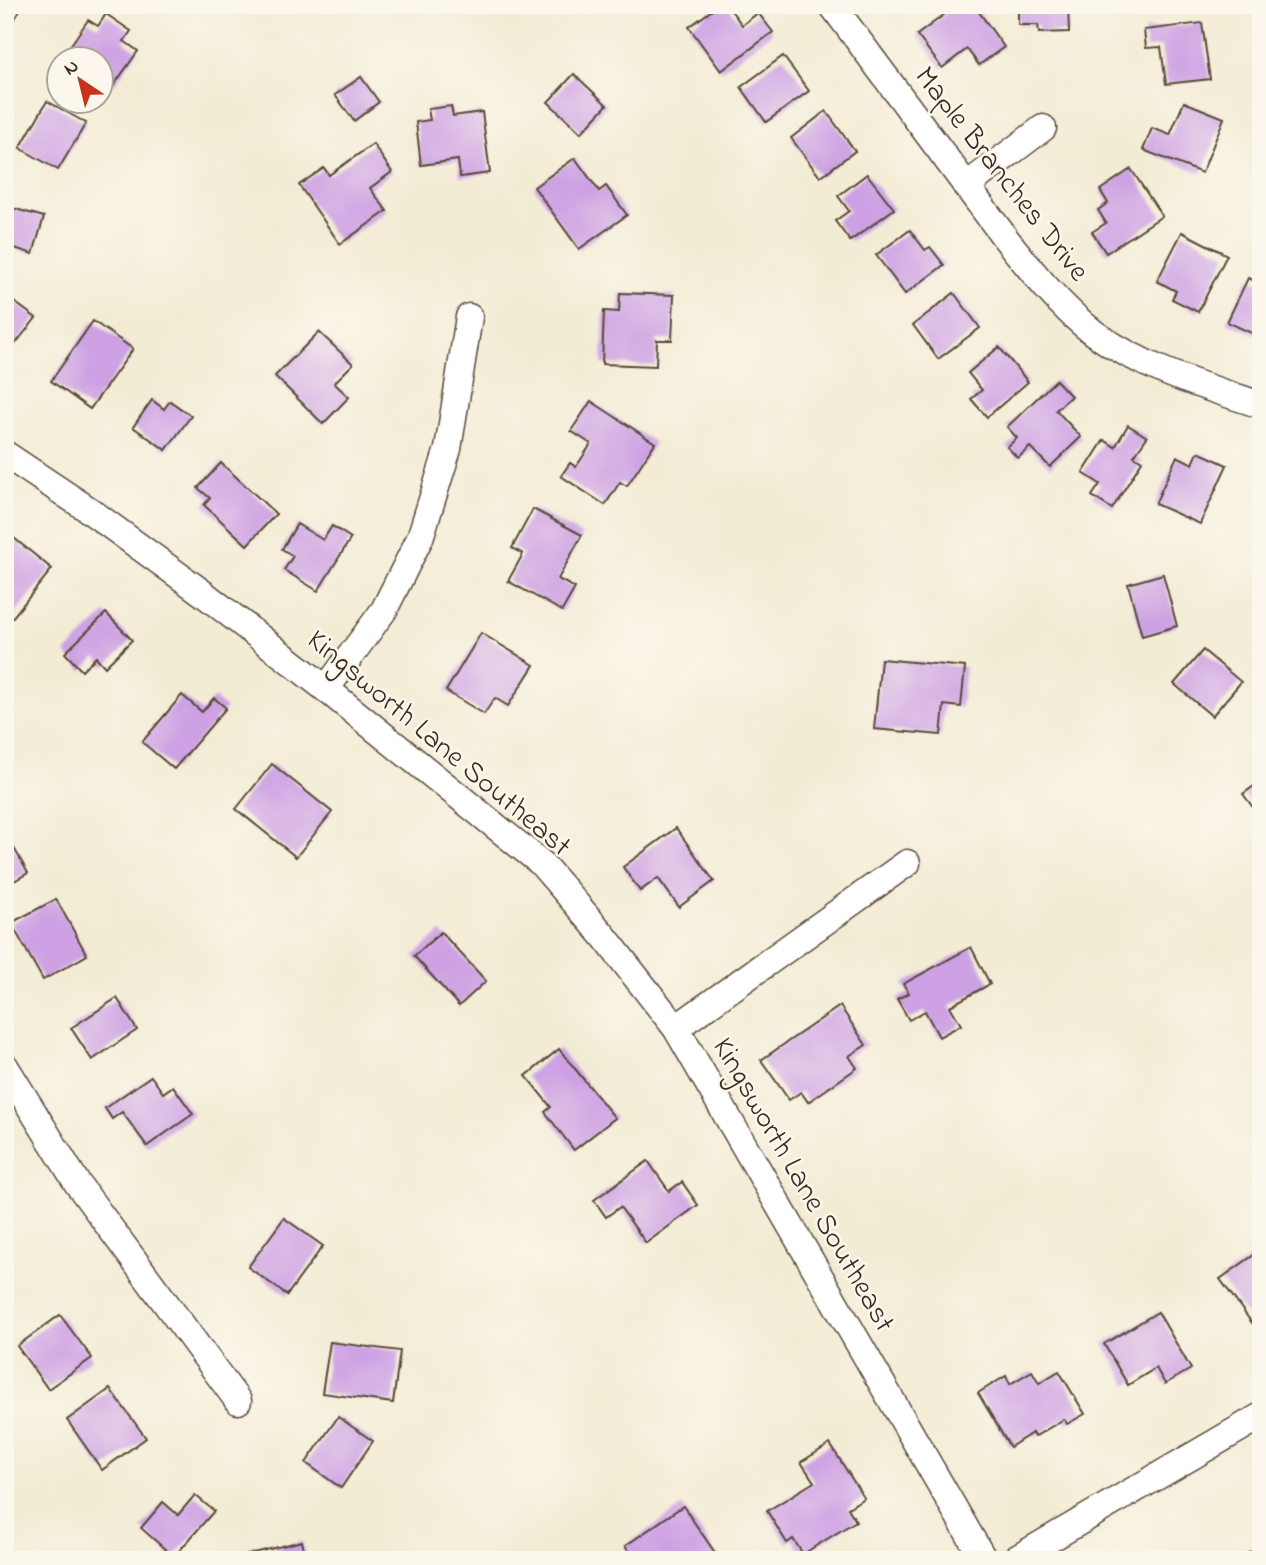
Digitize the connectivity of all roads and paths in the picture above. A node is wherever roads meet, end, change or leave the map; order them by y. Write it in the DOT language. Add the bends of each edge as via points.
graph roads {
  1 [pos="832,5"];
  2 [pos="1043,128"];
  3 [pos="966,186"];
  4 [pos="469,317"];
  5 [pos="1261,405"];
  6 [pos="5,454"];
  7 [pos="326,688"];
  8 [pos="907,863"];
  9 [pos="676,1028"];
  10 [pos="5,1066"];
  11 [pos="238,1401"];
  12 [pos="1261,1416"];
  13 [pos="984,1560"];
  14 [pos="1014,1560"];
  1 -- 3 [label="street, Maple Branches Drive"];
  2 -- 3 [label="street"];
  3 -- 5 [label="street, Maple Branches Drive" via="1032,272 1093,332 1163,372"];
  4 -- 7 [label="street" via="448,449 420,538 384,610"];
  6 -- 7 [label="street, Kingsworth Lane Southeast" via="173,571"];
  7 -- 9 [label="street, Kingsworth Lane Southeast" via="541,863"];
  8 -- 9 [label="street"];
  9 -- 13 [label="street, Kingsworth Lane Southeast"];
  10 -- 11 [label="street" via="77,1183"];
  12 -- 14 [label="street"];
}
